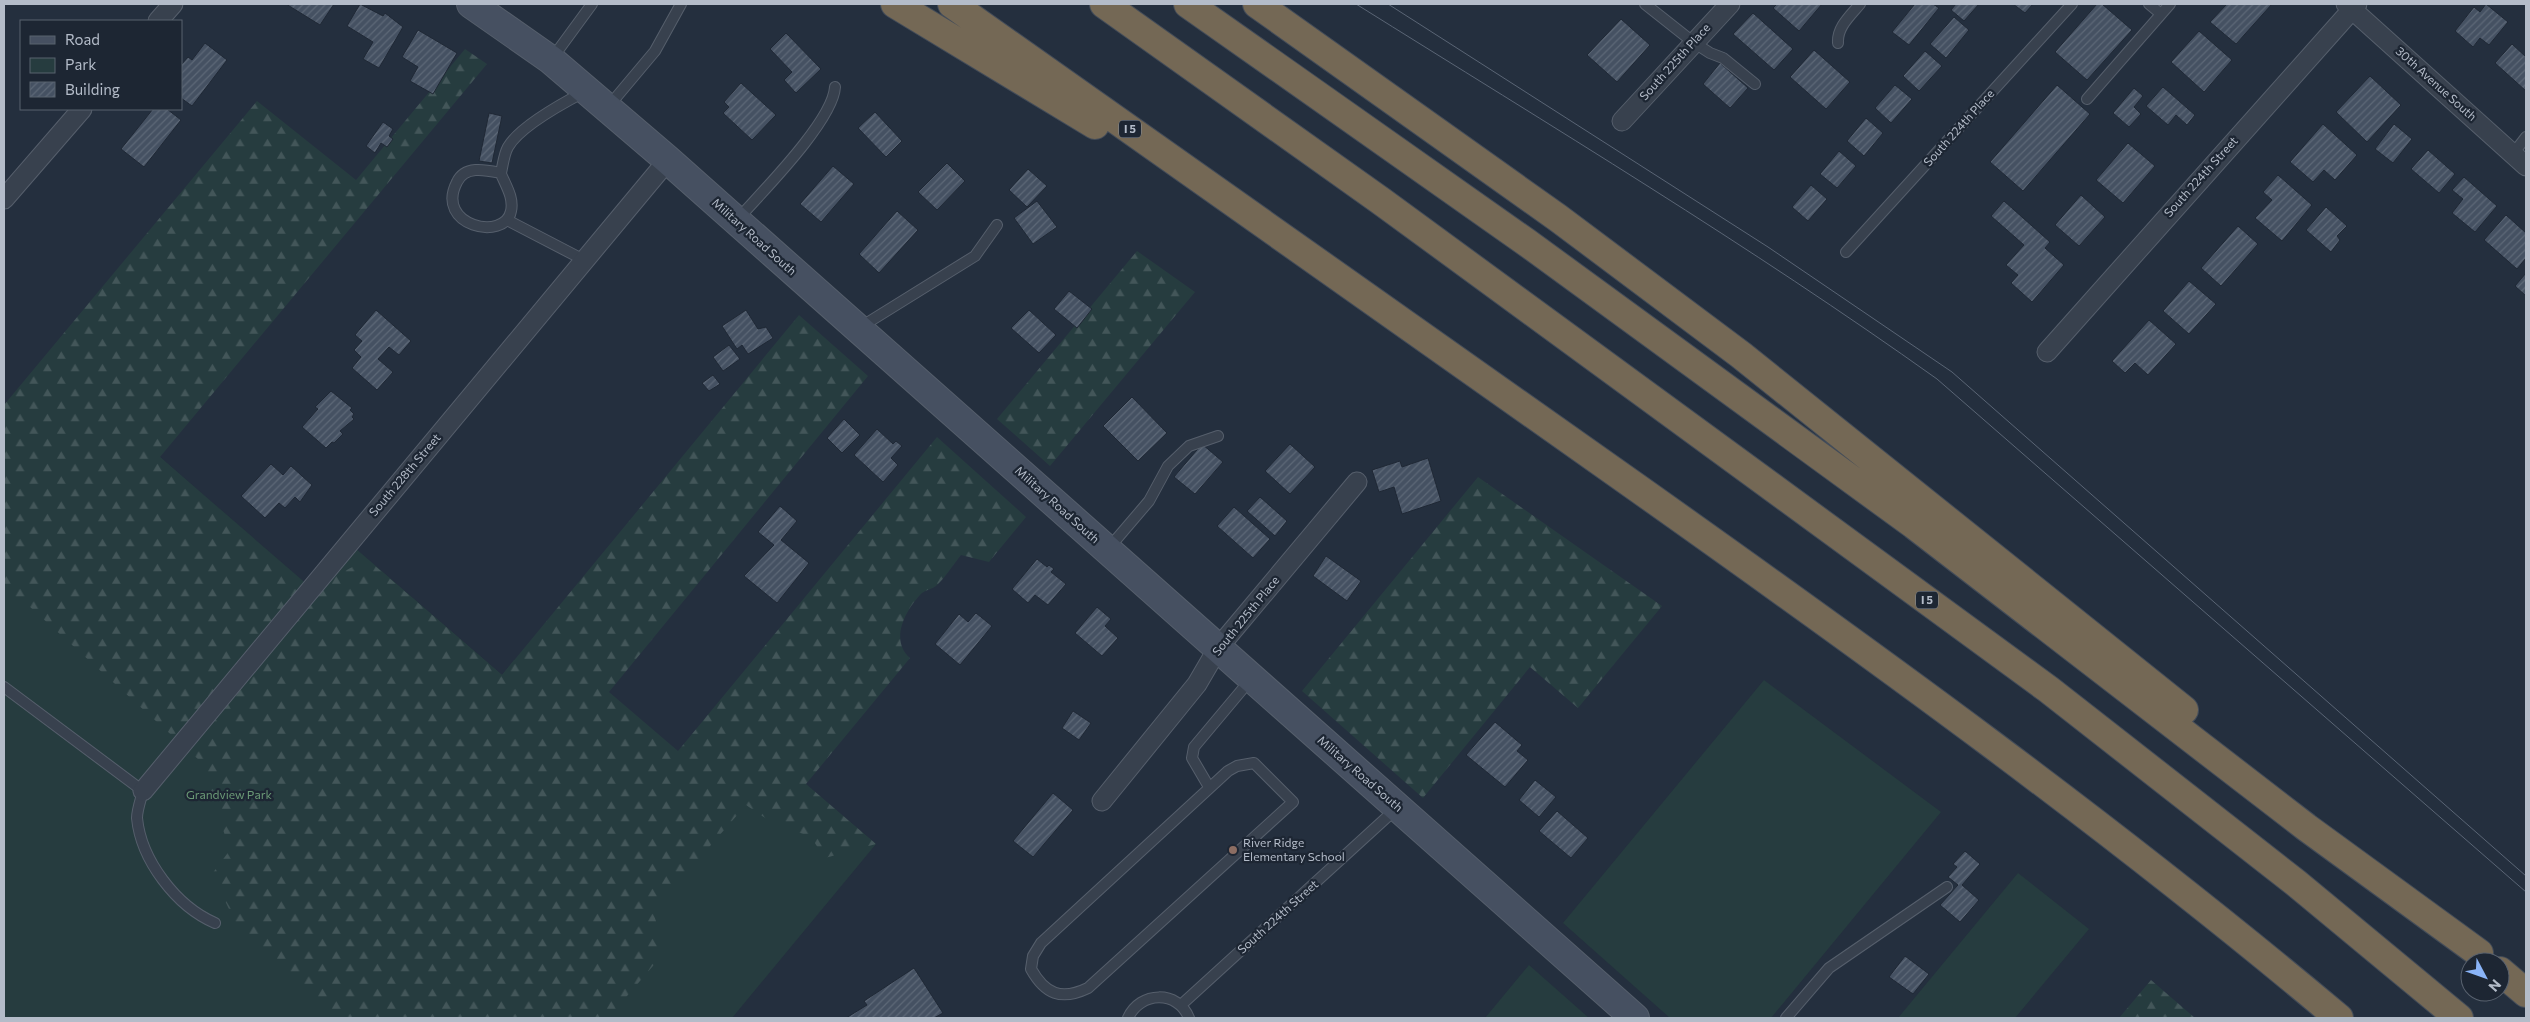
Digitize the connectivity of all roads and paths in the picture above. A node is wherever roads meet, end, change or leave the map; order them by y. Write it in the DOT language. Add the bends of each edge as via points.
graph roads {
  1 [pos="173,4"];
  2 [pos="471,4"];
  3 [pos="592,4"];
  4 [pos="681,4"];
  5 [pos="895,4"];
  6 [pos="952,4"];
  7 [pos="1104,4"];
  8 [pos="1188,4"];
  9 [pos="1256,4"];
  10 [pos="1645,4"];
  11 [pos="1730,4"];
  12 [pos="1860,4"];
  13 [pos="2072,4"];
  14 [pos="2149,4"];
  15 [pos="2170,4"];
  16 [pos="2352,5"];
  17 [pos="2161,14"];
  18 [pos="159,20"];
  19 [pos="1693,42"];
  20 [pos="1838,43"];
  21 [pos="551,60"];
  22 [pos="1755,84"];
  23 [pos="835,87"];
  24 [pos="597,99"];
  25 [pos="2087,99"];
  26 [pos="81,110"];
  27 [pos="1622,121"];
  28 [pos="2526,138"];
  29 [pos="668,160"];
  30 [pos="2520,160"];
  31 [pos="501,173"];
  32 [pos="4,199"];
  33 [pos="507,220"];
  34 [pos="737,221"];
  35 [pos="997,225"];
  36 [pos="1846,252"];
  37 [pos="1308,254"];
  38 [pos="584,260"];
  39 [pos="858,329"];
  40 [pos="2047,352"];
  41 [pos="1218,436"];
  42 [pos="1358,482"];
  43 [pos="1107,550"];
  44 [pos="1218,648"];
  45 [pos="1252,678"];
  46 [pos="4,687"];
  47 [pos="1209,787"];
  48 [pos="143,791"];
  49 [pos="1102,801"];
  50 [pos="1398,808"];
  51 [pos="1947,887"];
  52 [pos="215,923"];
  53 [pos="2476,952"];
  54 [pos="2477,952"];
  55 [pos="2510,979"];
  56 [pos="2526,993"];
  57 [pos="1181,1005"];
  58 [pos="1128,1018"];
  59 [pos="1189,1018"];
  60 [pos="1635,1018"];
  61 [pos="1786,1018"];
  62 [pos="2339,1018"];
  63 [pos="2460,1018"];
  1 -- 18 [label="street"];
  2 -- 21 [label="main road, Military Road South"];
  3 -- 21 [label="lane"];
  4 -- 24 [label="lane" via="655,51"];
  5 -- 37 [label="highway"];
  6 -- 37 [label="highway, I 5"];
  7 -- 63 [label="highway, I 5" via="1381,201 2048,689 2296,883"];
  8 -- 53 [label="highway" via="1518,236 1906,520 2306,827"];
  9 -- 54 [label="highway" via="1558,218 1740,355 2116,654"];
  10 -- 19 [label="lane"];
  11 -- 19 [label="street, South 225th Place"];
  12 -- 20 [label="lane" via="1841,27"];
  13 -- 36 [label="lane, South 224th Place"];
  14 -- 17 [label="lane"];
  15 -- 17 [label="lane"];
  16 -- 30 [label="street, 30th Avenue South"];
  16 -- 40 [label="street, South 224th Street"];
  17 -- 25 [label="lane"];
  19 -- 22 [label="lane" via="1723,58"];
  19 -- 27 [label="street, South 225th Place"];
  21 -- 24 [label="main road, Military Road South"];
  23 -- 34 [label="lane" via="834,97 809,137"];
  24 -- 29 [label="main road, Military Road South"];
  24 -- 31 [label="lane" via="517,134 508,147"];
  26 -- 32 [label="street"];
  28 -- 30 [label="lane"];
  29 -- 34 [label="main road, Military Road South"];
  29 -- 38 [label="street, South 228th Street"];
  31 -- 33 [label="lane" via="511,197"];
  31 -- 33 [label="lane" via="469,171 459,177 452,199 454,211 463,221 475,226 498,226"];
  33 -- 38 [label="lane"];
  34 -- 39 [label="main road, Military Road South"];
  35 -- 39 [label="lane" via="974,256"];
  37 -- 62 [label="highway, I 5" via="1873,656 2230,926"];
  38 -- 48 [label="street, South 228th Street"];
  39 -- 43 [label="main road, Military Road South"];
  41 -- 43 [label="lane" via="1188,446 1168,466 1149,501"];
  42 -- 44 [label="street, South 225th Place"];
  43 -- 44 [label="main road, Military Road South"];
  44 -- 45 [label="main road, Military Road South"];
  44 -- 49 [label="street, South 225th Place" via="1197,684"];
  45 -- 47 [label="lane" via="1194,747 1192,758"];
  45 -- 50 [label="main road, Military Road South"];
  46 -- 48 [label="lane"];
  47 -- 47 [label="lane" via="1041,943 1033,956 1031,969 1044,988 1064,995 1088,988 1293,802 1254,763 1237,766"];
  48 -- 52 [label="lane" via="137,816 143,844 160,876 202,918"];
  50 -- 57 [label="lane, South 224th Street"];
  50 -- 60 [label="main road, Military Road South"];
  51 -- 61 [label="lane" via="1829,968"];
  55 -- 56 [label="highway"];
  57 -- 58 [label="lane" via="1160,996 1149,998 1139,1003"];
  57 -- 59 [label="lane"];
}
